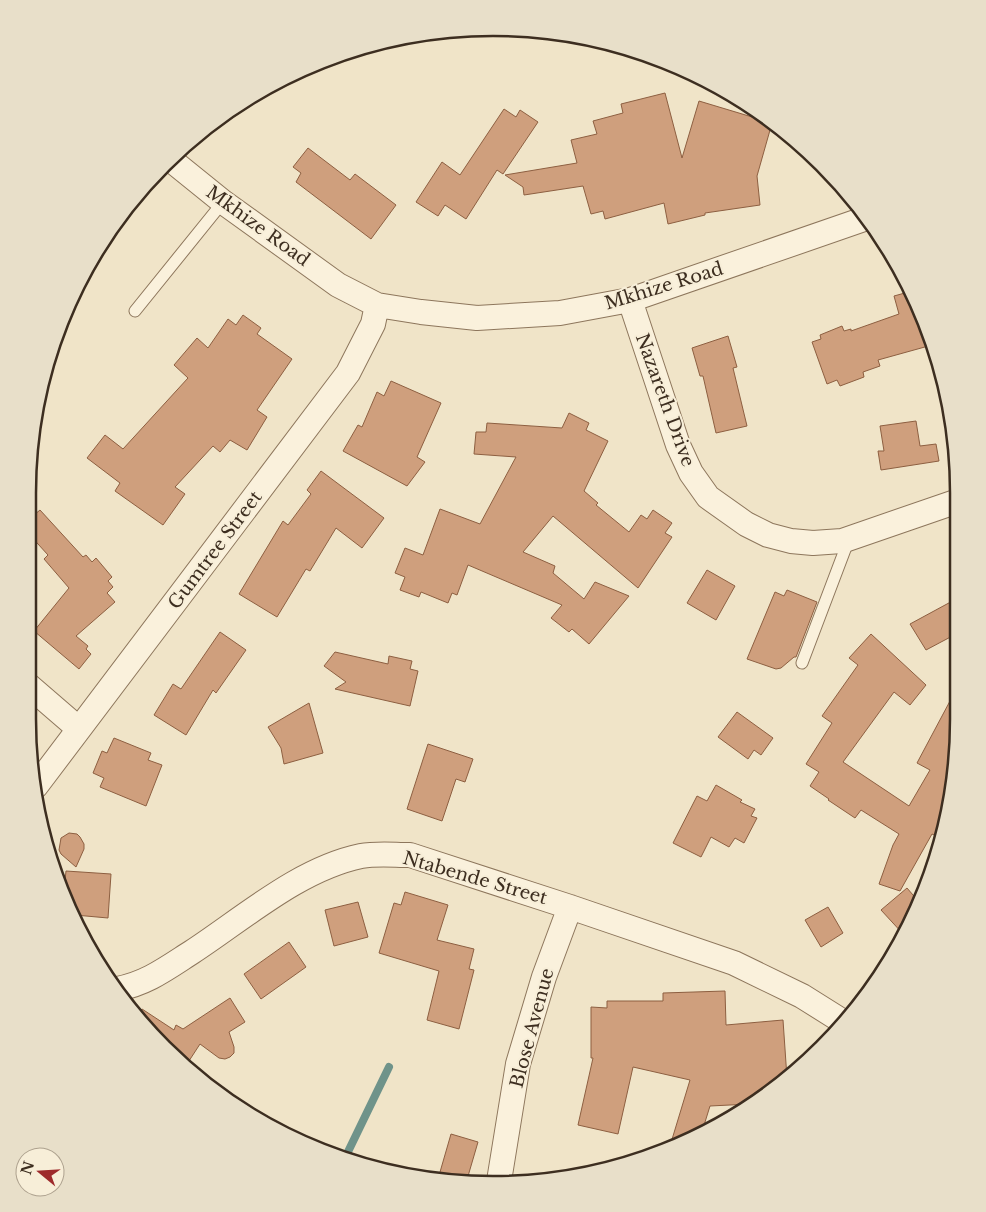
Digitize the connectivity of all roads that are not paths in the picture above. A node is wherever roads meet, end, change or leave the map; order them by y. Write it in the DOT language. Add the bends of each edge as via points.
graph roads {
  1 [pos="176,164"];
  2 [pos="223,202"];
  3 [pos="859,221"];
  4 [pos="630,300"];
  5 [pos="377,305"];
  6 [pos="136,311"];
  7 [pos="950,504"];
  8 [pos="849,538"];
  9 [pos="802,663"];
  10 [pos="36,693"];
  11 [pos="79,729"];
  12 [pos="40,780"];
  13 [pos="570,907"];
  14 [pos="124,988"];
  15 [pos="837,1018"];
  16 [pos="500,1176"];
  1 -- 2 [label="street, Mkhize Road"];
  2 -- 5 [label="street, Mkhize Road" via="338,285"];
  2 -- 6 [label="lane"];
  3 -- 4 [label="street, Mkhize Road"];
  4 -- 5 [label="street, Mkhize Road" via="560,314 477,318"];
  4 -- 8 [label="street, Nazareth Drive" via="678,445 691,473 708,497 768,535 813,543"];
  5 -- 11 [label="street, Gumtree Street" via="373,324 348,373"];
  7 -- 8 [label="street, Nazareth Drive"];
  8 -- 9 [label="lane"];
  10 -- 11 [label="street"];
  11 -- 12 [label="street, Gumtree Street"];
  13 -- 14 [label="street, Ntabende Street" via="410,856 362,856 314,873 152,978"];
  13 -- 15 [label="street, Ntabende Street" via="734,963 802,996"];
  13 -- 16 [label="street, Blose Avenue" via="544,977 518,1064"];
}
